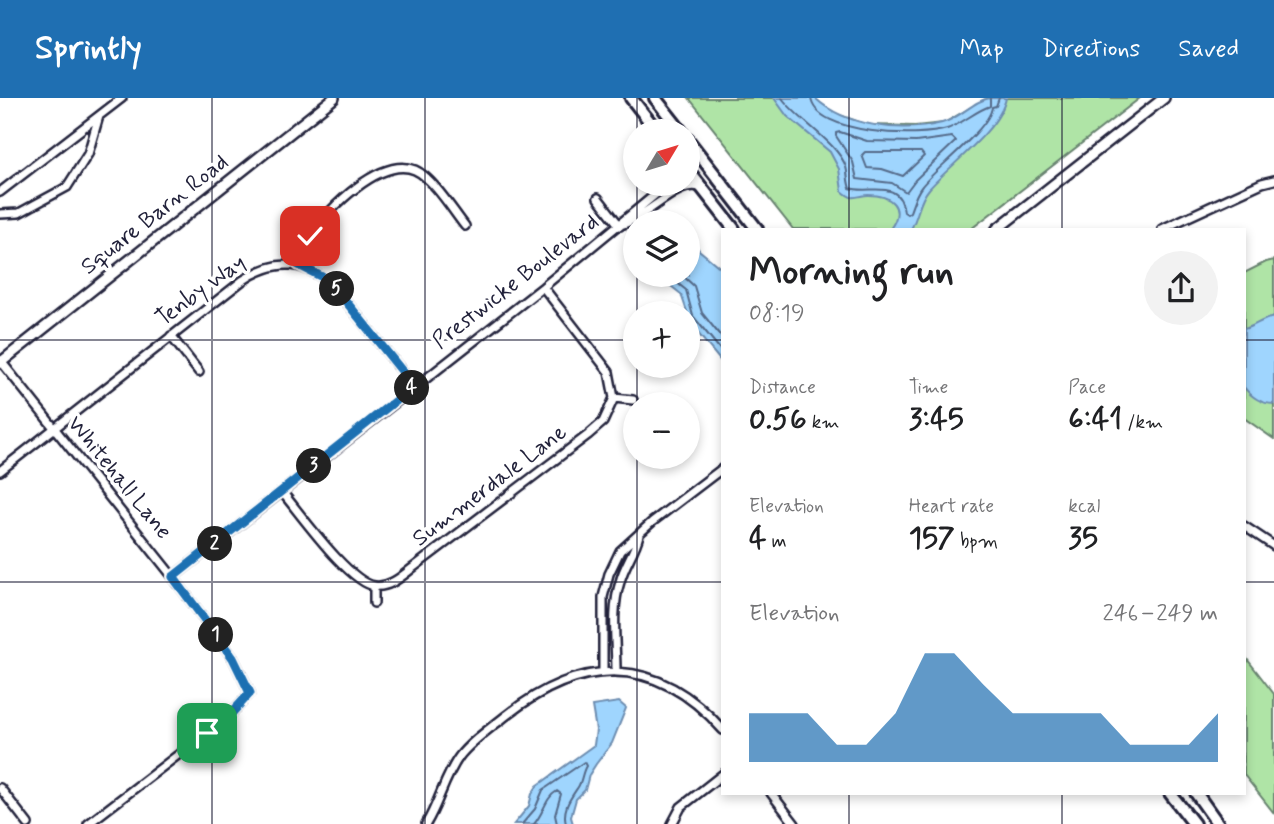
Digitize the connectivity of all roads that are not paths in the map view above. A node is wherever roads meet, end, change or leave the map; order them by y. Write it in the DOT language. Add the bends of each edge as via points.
graph roads {
  1 [pos="122,98"];
  2 [pos="334,98"];
  3 [pos="631,98"];
  4 [pos="655,98"];
  5 [pos="1164,98"];
  6 [pos="99,116"];
  7 [pos="648,119"];
  8 [pos="672,119"];
  9 [pos="700,155"];
  10 [pos="1274,180"];
  11 [pos="700,186"];
  12 [pos="704,191"];
  13 [pos="0,192"];
  14 [pos="653,196"];
  15 [pos="598,198"];
  16 [pos="0,214"];
  17 [pos="465,226"];
  18 [pos="620,226"];
  19 [pos="733,228"];
  20 [pos="756,228"];
  21 [pos="998,228"];
  22 [pos="1164,228"];
  23 [pos="299,265"];
  24 [pos="543,287"];
  25 [pos="171,336"];
  26 [pos="1,361"];
  27 [pos="199,372"];
  28 [pos="414,386"];
  29 [pos="614,398"];
  30 [pos="623,399"];
  31 [pos="54,428"];
  32 [pos="720,470"];
  33 [pos="0,471"];
  34 [pos="282,492"];
  35 [pos="1246,527"];
  36 [pos="639,535"];
  37 [pos="1274,546"];
  38 [pos="173,577"];
  39 [pos="374,586"];
  40 [pos="374,603"];
  41 [pos="616,671"];
  42 [pos="603,672"];
  43 [pos="721,728"];
  44 [pos="721,776"];
  45 [pos="0,788"];
  46 [pos="773,795"];
  47 [pos="1172,795"];
  48 [pos="1197,795"];
  49 [pos="28,824"];
  50 [pos="88,824"];
  51 [pos="426,824"];
  52 [pos="672,824"];
  53 [pos="795,824"];
  54 [pos="1194,824"];
  55 [pos="1218,824"];
  1 -- 6 [label="street"];
  2 -- 26 [label="street, Square Barn Road"];
  3 -- 7 [label="main road"];
  4 -- 8 [label="main road"];
  5 -- 21 [label="street"];
  6 -- 13 [label="street"];
  6 -- 16 [label="street" via="88,154 66,187 19,213"];
  9 -- 20 [label="main road"];
  10 -- 22 [label="street"];
  11 -- 12 [label="main road"];
  12 -- 18 [label="street, Prestwicke Boulevard" via="697,186 678,189 633,222"];
  12 -- 19 [label="main road"];
  14 -- 18 [label="street, Prestwicke Boulevard"];
  15 -- 18 [label="street, Prestwicke Boulevard"];
  17 -- 23 [label="street" via="427,179 407,168 393,168 371,178 325,216 306,243"];
  18 -- 24 [label="street, Prestwicke Boulevard"];
  23 -- 25 [label="street, Tenby Way" via="276,265 255,272"];
  23 -- 28 [label="street" via="336,289"];
  24 -- 28 [label="street, Prestwicke Boulevard"];
  24 -- 29 [label="street" via="609,372"];
  25 -- 27 [label="street"];
  25 -- 31 [label="street, Tenby Way"];
  26 -- 31 [label="street, Whitehall Lane"];
  28 -- 34 [label="street, Prestwicke Boulevard"];
  29 -- 30 [label="street"];
  29 -- 39 [label="street, Summerdale Lane" via="603,422 588,435 414,567 392,582"];
  31 -- 33 [label="street, Tenby Way"];
  31 -- 38 [label="street, Whitehall Lane"];
  32 -- 36 [label="street"];
  34 -- 38 [label="street, Prestwicke Boulevard"];
  34 -- 39 [label="street" via="346,569"];
  35 -- 37 [label="street"];
  36 -- 41 [label="street" via="621,576 616,601"];
  36 -- 42 [label="street" via="620,551 606,585"];
  38 -- 50 [label="street, Whitehall Lane" via="233,658 250,693 230,715"];
  39 -- 40 [label="street"];
  41 -- 42 [label="street"];
  41 -- 43 [label="street" via="670,687"];
  42 -- 51 [label="street" via="572,678 532,696 479,738 447,777"];
  44 -- 52 [label="street" via="681,807"];
  45 -- 49 [label="street"];
  46 -- 53 [label="street"];
  47 -- 54 [label="main road"];
  48 -- 55 [label="main road"];
}
